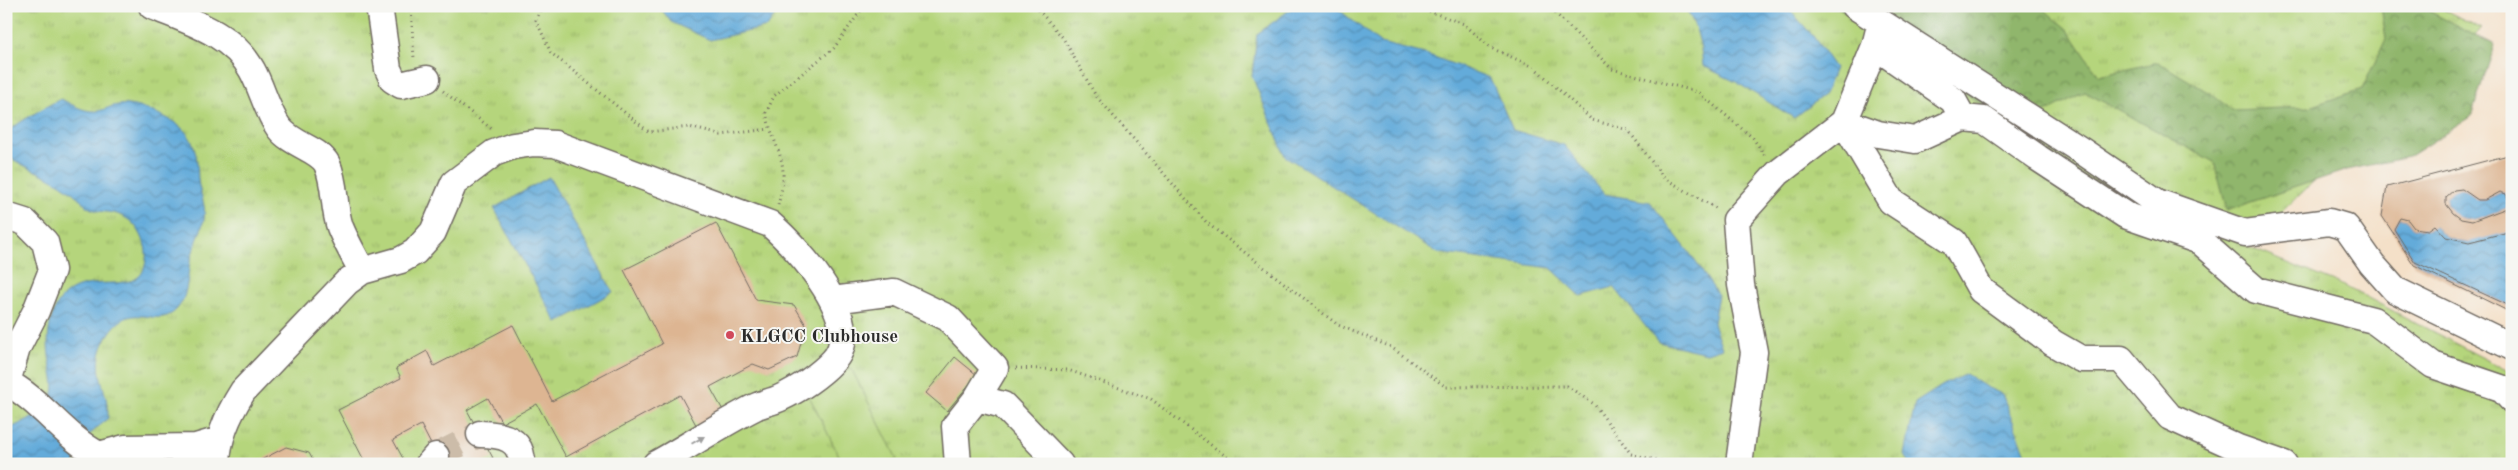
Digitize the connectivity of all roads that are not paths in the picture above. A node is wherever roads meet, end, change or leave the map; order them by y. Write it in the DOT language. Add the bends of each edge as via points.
graph roads {
  1 [pos="152,6"];
  2 [pos="379,6"];
  3 [pos="1855,6"];
  4 [pos="1878,34"];
  5 [pos="427,79"];
  6 [pos="1962,118"];
  7 [pos="1844,122"];
  8 [pos="6,216"];
  9 [pos="362,271"];
  10 [pos="833,300"];
  11 [pos="2512,347"];
  12 [pos="7,382"];
  13 [pos="977,398"];
  14 [pos="2512,400"];
  15 [pos="480,434"];
  16 [pos="218,452"];
  17 [pos="522,464"];
  18 [pos="656,464"];
  19 [pos="958,464"];
  20 [pos="1060,464"];
  21 [pos="1738,464"];
  22 [pos="2284,464"];
  1 -- 9 [label="lane" via="228,40 241,53 252,69 278,127 290,140 318,154 326,162 340,226"];
  2 -- 5 [label="lane" via="388,69 393,80 402,85"];
  3 -- 4 [label="lane"];
  4 -- 6 [label="lane" via="1953,100"];
  4 -- 7 [label="lane"];
  4 -- 11 [label="lane" via="2082,151 2158,202 2245,233 2329,222 2346,227 2395,290"];
  6 -- 7 [label="lane" via="1915,140 1878,134"];
  6 -- 14 [label="lane" via="1984,120 2125,215 2200,241 2256,290 2373,320 2433,365 2501,388"];
  7 -- 21 [label="lane" via="1778,173 1736,220 1741,285 1754,352"];
  7 -- 22 [label="lane" via="1890,201 1954,242 1981,290 2053,343 2081,359 2122,359 2170,417 2238,448"];
  8 -- 12 [label="lane" via="25,222 45,242 52,270 36,312 17,348"];
  9 -- 10 [label="lane" via="401,260 415,252 433,232 454,183 494,153 534,143 555,144 770,224 792,242 812,266"];
  9 -- 16 [label="lane" via="347,282 242,391 232,408"];
  10 -- 13 [label="lane" via="894,292 948,318 995,368"];
  18 -- 10 [label="lane, one-way" via="754,407 780,398 818,375 843,347 840,320"];
  12 -- 16 [label="lane" via="86,448 99,455 125,448 196,446"];
  13 -- 19 [label="lane" via="955,426"];
  13 -- 20 [label="lane" via="1003,405"];
  15 -- 17 [label="lane" via="506,436 516,444"];
}
